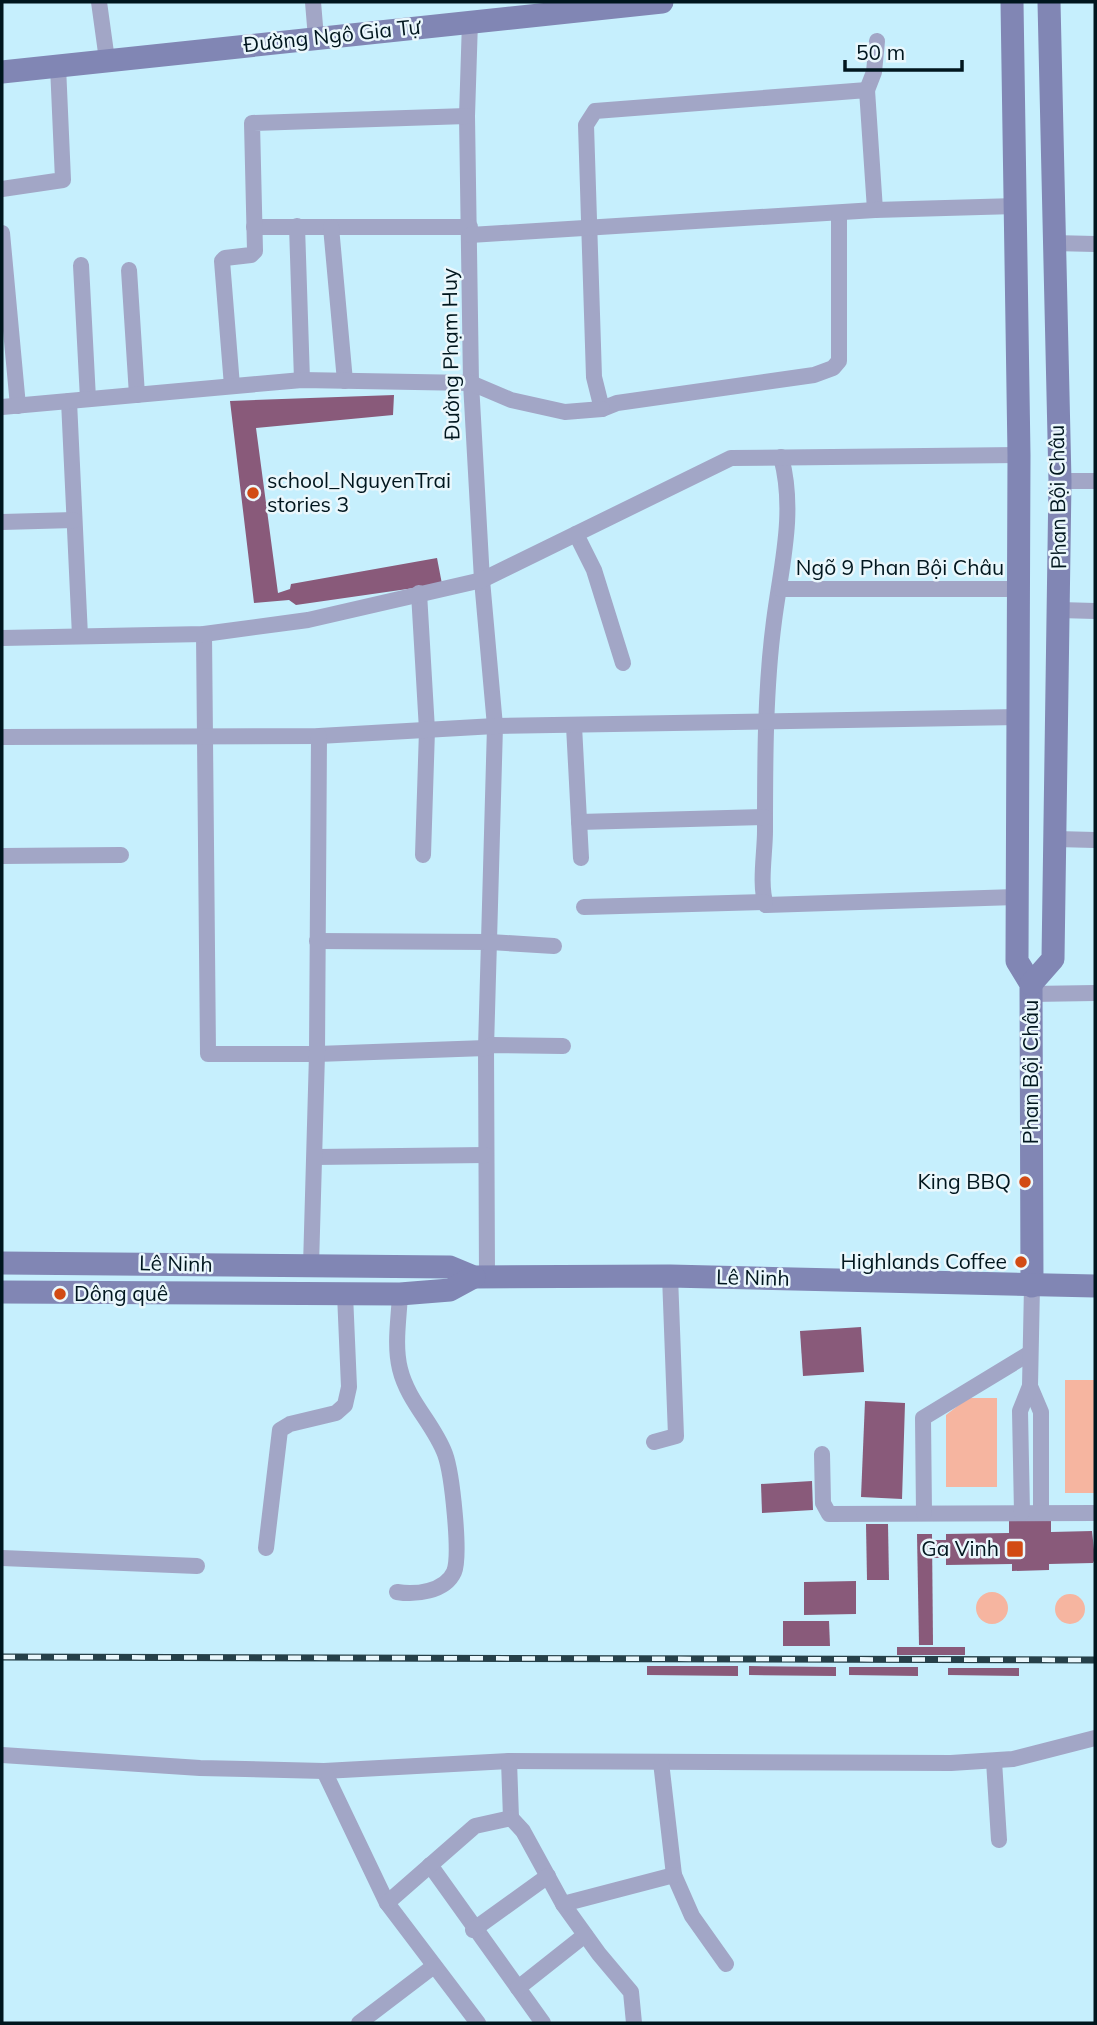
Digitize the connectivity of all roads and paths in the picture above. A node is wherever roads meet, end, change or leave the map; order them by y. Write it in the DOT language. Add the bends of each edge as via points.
graph roads {
  1 [pos="99,2"];
  2 [pos="313,2"];
  3 [pos="662,2"];
  4 [pos="1012,2"];
  5 [pos="1049,2"];
  6 [pos="470,21"];
  7 [pos="316,38"];
  8 [pos="877,41"];
  9 [pos="107,60"];
  10 [pos="58,65"];
  11 [pos="2,72"];
  12 [pos="867,90"];
  13 [pos="467,116"];
  14 [pos="2,188"];
  15 [pos="1016,206"];
  16 [pos="875,211"];
  17 [pos="839,213"];
  18 [pos="297,226"];
  19 [pos="254,227"];
  20 [pos="331,227"];
  21 [pos="587,228"];
  22 [pos="470,231"];
  23 [pos="2,233"];
  24 [pos="1053,243"];
  25 [pos="1095,244"];
  26 [pos="81,265"];
  27 [pos="129,270"];
  28 [pos="1019,359"];
  29 [pos="1055,359"];
  30 [pos="302,380"];
  31 [pos="345,381"];
  32 [pos="471,383"];
  33 [pos="232,386"];
  34 [pos="137,395"];
  35 [pos="88,399"];
  36 [pos="69,401"];
  37 [pos="10,407"];
  38 [pos="602,409"];
  39 [pos="1019,455"];
  40 [pos="781,457"];
  41 [pos="1060,481"];
  42 [pos="1095,481"];
  43 [pos="74,520"];
  44 [pos="2,522"];
  45 [pos="576,534"];
  46 [pos="482,580"];
  47 [pos="780,589"];
  48 [pos="1019,589"];
  49 [pos="419,593"];
  50 [pos="1059,610"];
  51 [pos="1095,611"];
  52 [pos="204,634"];
  53 [pos="80,636"];
  54 [pos="2,638"];
  55 [pos="622,663"];
  56 [pos="1020,717"];
  57 [pos="768,722"];
  58 [pos="495,726"];
  59 [pos="574,726"];
  60 [pos="427,730"];
  61 [pos="206,736"];
  62 [pos="319,736"];
  63 [pos="2,737"];
  64 [pos="1020,758"];
  65 [pos="1058,759"];
  66 [pos="765,817"];
  67 [pos="579,822"];
  68 [pos="1056,839"];
  69 [pos="1095,839"];
  70 [pos="121,855"];
  71 [pos="423,855"];
  72 [pos="2,856"];
  73 [pos="581,858"];
  74 [pos="1016,897"];
  75 [pos="765,902"];
  76 [pos="584,907"];
  77 [pos="317,941"];
  78 [pos="491,942"];
  79 [pos="554,946"];
  80 [pos="1031,989"];
  81 [pos="1095,992"];
  82 [pos="563,1046"];
  83 [pos="486,1048"];
  84 [pos="317,1054"];
  85 [pos="486,1155"];
  86 [pos="315,1157"];
  87 [pos="2,1263"];
  88 [pos="128,1263"];
  89 [pos="311,1266"];
  90 [pos="670,1276"];
  91 [pos="481,1277"];
  92 [pos="1032,1286"];
  93 [pos="1095,1286"];
  94 [pos="2,1292"];
  95 [pos="127,1293"];
  96 [pos="345,1294"];
  97 [pos="400,1294"];
  98 [pos="1030,1353"];
  99 [pos="1030,1386"];
  100 [pos="654,1442"];
  101 [pos="822,1454"];
  102 [pos="924,1513"];
  103 [pos="1022,1513"];
  104 [pos="1041,1513"];
  105 [pos="1095,1513"];
  106 [pos="266,1548"];
  107 [pos="2,1558"];
  108 [pos="197,1566"];
  109 [pos="397,1592"];
  110 [pos="1095,1738"];
  111 [pos="2,1755"];
  112 [pos="509,1761"];
  113 [pos="995,1761"];
  114 [pos="661,1762"];
  115 [pos="324,1771"];
  116 [pos="511,1818"];
  117 [pos="999,1840"];
  118 [pos="430,1865"];
  119 [pos="674,1875"];
  120 [pos="548,1876"];
  121 [pos="387,1903"];
  122 [pos="563,1904"];
  123 [pos="473,1930"];
  124 [pos="585,1935"];
  125 [pos="726,1964"];
  126 [pos="434,1966"];
  127 [pos="518,1988"];
  128 [pos="359,2023"];
  129 [pos="478,2023"];
  130 [pos="543,2023"];
  131 [pos="634,2023"];
  1 -- 9 [label="street"];
  2 -- 7 [label="street"];
  3 -- 6 [label="main road, Đường Ngô Gia Tự"];
  4 -- 15 [label="main road, Phan Bội Châu"];
  5 -- 24 [label="main road, Phan Bội Châu"];
  6 -- 7 [label="main road, Đường Ngô Gia Tự"];
  6 -- 13 [label="street, Đường Phạm Huy"];
  7 -- 9 [label="main road, Đường Ngô Gia Tự"];
  8 -- 12 [label="street"];
  9 -- 10 [label="main road, Đường Ngô Gia Tự"];
  10 -- 11 [label="main road, Đường Ngô Gia Tự"];
  10 -- 14 [label="street" via="64,180"];
  12 -- 16 [label="street"];
  12 -- 21 [label="street" via="596,111 586,125"];
  13 -- 19 [label="street" via="255,122 251,126"];
  13 -- 22 [label="street, Đường Phạm Huy"];
  15 -- 16 [label="street"];
  15 -- 28 [label="main road, Phan Bội Châu"];
  16 -- 17 [label="street"];
  17 -- 21 [label="street"];
  17 -- 38 [label="street" via="839,360 833,368 814,375 617,403"];
  18 -- 19 [label="street"];
  18 -- 20 [label="street"];
  18 -- 30 [label="street"];
  19 -- 33 [label="street" via="253,255 222,261"];
  20 -- 22 [label="street"];
  20 -- 31 [label="street"];
  21 -- 22 [label="street"];
  21 -- 38 [label="street" via="594,377"];
  22 -- 32 [label="street, Đường Phạm Huy"];
  23 -- 37 [label="street"];
  24 -- 25 [label="street"];
  24 -- 29 [label="main road, Phan Bội Châu"];
  26 -- 35 [label="street"];
  27 -- 34 [label="street"];
  28 -- 29 [label="main road"];
  28 -- 39 [label="main road, Phan Bội Châu"];
  29 -- 41 [label="main road, Phan Bội Châu"];
  30 -- 31 [label="street"];
  30 -- 33 [label="street"];
  31 -- 32 [label="street"];
  32 -- 38 [label="street" via="511,400 565,412"];
  32 -- 46 [label="street, Đường Phạm Huy"];
  33 -- 34 [label="street"];
  34 -- 35 [label="street"];
  35 -- 36 [label="street"];
  36 -- 37 [label="street"];
  36 -- 43 [label="street"];
  39 -- 40 [label="street"];
  39 -- 48 [label="main road, Phan Bội Châu"];
  40 -- 45 [label="street" via="731,458"];
  40 -- 47 [label="street" via="788,507"];
  41 -- 42 [label="street"];
  41 -- 50 [label="main road, Phan Bội Châu"];
  43 -- 44 [label="street"];
  43 -- 53 [label="street"];
  45 -- 46 [label="street"];
  45 -- 55 [label="street" via="594,570"];
  46 -- 49 [label="street"];
  46 -- 58 [label="street, Đường Phạm Huy"];
  47 -- 48 [label="street, Ngõ 9 Phan Bội Châu"];
  47 -- 57 [label="street"];
  48 -- 56 [label="main road, Phan Bội Châu"];
  49 -- 52 [label="street" via="308,620"];
  49 -- 60 [label="street"];
  50 -- 51 [label="street"];
  50 -- 65 [label="main road, Phan Bội Châu"];
  52 -- 53 [label="street"];
  52 -- 61 [label="street"];
  53 -- 54 [label="street"];
  56 -- 57 [label="street"];
  56 -- 64 [label="main road, Phan Bội Châu"];
  57 -- 59 [label="street"];
  57 -- 66 [label="street"];
  58 -- 59 [label="street"];
  58 -- 60 [label="street"];
  58 -- 78 [label="street, Đường Phạm Huy"];
  59 -- 67 [label="street"];
  60 -- 62 [label="street"];
  60 -- 71 [label="street"];
  61 -- 62 [label="street"];
  61 -- 63 [label="street"];
  61 -- 84 [label="street" via="208,1054"];
  62 -- 77 [label="street"];
  64 -- 65 [label="main road"];
  64 -- 74 [label="main road, Phan Bội Châu"];
  65 -- 68 [label="main road, Phan Bội Châu"];
  66 -- 67 [label="street"];
  66 -- 75 [label="street"];
  67 -- 73 [label="street"];
  68 -- 69 [label="street"];
  68 -- 80 [label="main road, Phan Bội Châu" via="1053,959"];
  70 -- 72 [label="street"];
  74 -- 75 [label="street" via="770,907"];
  74 -- 80 [label="main road, Phan Bội Châu" via="1017,961"];
  75 -- 76 [label="street"];
  77 -- 78 [label="street"];
  77 -- 84 [label="street"];
  78 -- 79 [label="street"];
  78 -- 83 [label="street, Đường Phạm Huy"];
  80 -- 81 [label="street"];
  80 -- 92 [label="main road, Phan Bội Châu"];
  82 -- 83 [label="street"];
  83 -- 84 [label="street"];
  83 -- 85 [label="street, Đường Phạm Huy"];
  84 -- 86 [label="street"];
  85 -- 86 [label="street"];
  85 -- 91 [label="street, Đường Phạm Huy"];
  86 -- 89 [label="street"];
  87 -- 88 [label="main road, Lê Ninh"];
  88 -- 89 [label="main road, Lê Ninh"];
  88 -- 95 [label="main road"];
  89 -- 91 [label="main road, Lê Ninh" via="450,1267"];
  90 -- 91 [label="main road, Lê Ninh"];
  90 -- 92 [label="main road, Lê Ninh"];
  90 -- 100 [label="street" via="676,1436"];
  91 -- 97 [label="main road, Lê Ninh" via="450,1290"];
  92 -- 93 [label="main road, Lê Ninh"];
  92 -- 98 [label="street"];
  94 -- 95 [label="main road, Lê Ninh"];
  95 -- 96 [label="main road, Lê Ninh"];
  96 -- 97 [label="main road, Lê Ninh"];
  96 -- 106 [label="street" via="347,1398 336,1413 280,1430"];
  97 -- 109 [label="street" via="400,1370 447,1458 456,1563 454,1573 438,1587"];
  98 -- 99 [label="street"];
  98 -- 102 [label="street" via="923,1418"];
  99 -- 103 [label="street" via="1020,1411"];
  99 -- 104 [label="street" via="1041,1412"];
  101 -- 102 [label="street" via="822,1503 829,1514"];
  102 -- 103 [label="street"];
  103 -- 104 [label="street"];
  104 -- 105 [label="street"];
  107 -- 108 [label="street"];
  110 -- 113 [label="street"];
  111 -- 115 [label="street"];
  112 -- 114 [label="street"];
  112 -- 115 [label="street"];
  112 -- 116 [label="street"];
  113 -- 114 [label="street"];
  113 -- 117 [label="street"];
  114 -- 119 [label="street"];
  115 -- 121 [label="street"];
  116 -- 118 [label="street" via="475,1826"];
  116 -- 120 [label="street"];
  118 -- 121 [label="street"];
  118 -- 123 [label="street"];
  119 -- 122 [label="street"];
  119 -- 125 [label="street" via="692,1916"];
  120 -- 122 [label="street"];
  120 -- 123 [label="street"];
  121 -- 126 [label="street"];
  122 -- 124 [label="street"];
  123 -- 127 [label="street"];
  124 -- 127 [label="street"];
  124 -- 131 [label="street" via="631,1992"];
  126 -- 128 [label="street"];
  126 -- 129 [label="street"];
  127 -- 130 [label="street"];
}
